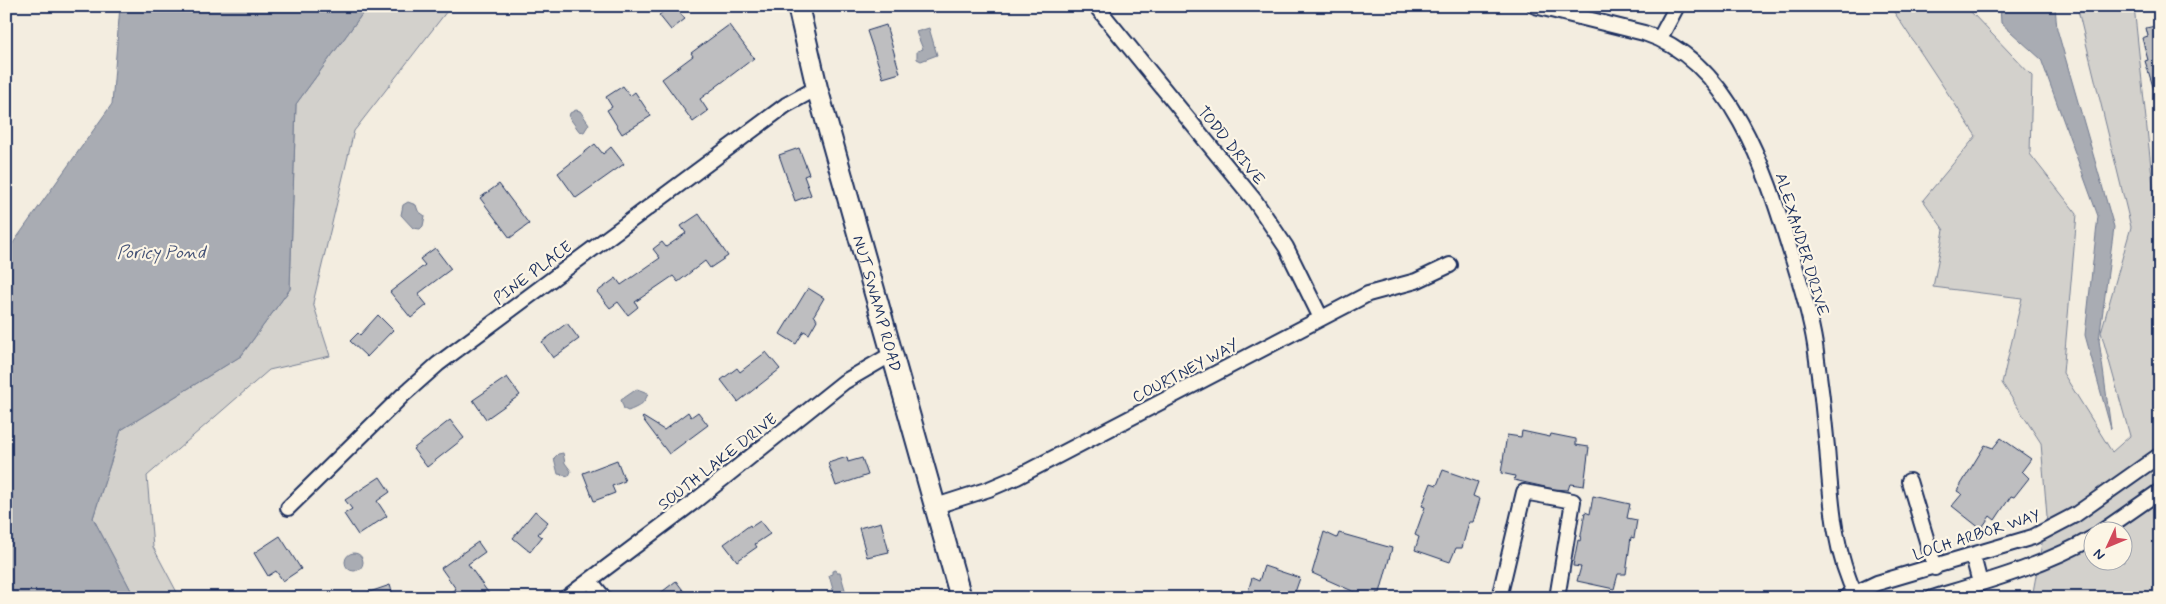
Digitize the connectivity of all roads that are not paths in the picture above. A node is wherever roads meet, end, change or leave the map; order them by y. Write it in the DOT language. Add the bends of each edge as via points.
graph roads {
  1 [pos="798,6"];
  2 [pos="1096,6"];
  3 [pos="1535,6"];
  4 [pos="1678,6"];
  5 [pos="1660,38"];
  6 [pos="817,88"];
  7 [pos="1450,265"];
  8 [pos="1321,318"];
  9 [pos="892,354"];
  10 [pos="2160,456"];
  11 [pos="1909,481"];
  12 [pos="2160,491"];
  13 [pos="936,506"];
  14 [pos="288,508"];
  15 [pos="2115,522"];
  16 [pos="2084,541"];
  17 [pos="1973,556"];
  18 [pos="1935,568"];
  19 [pos="590,582"];
  20 [pos="1980,583"];
  21 [pos="1852,596"];
  22 [pos="566,598"];
  23 [pos="604,598"];
  24 [pos="961,598"];
  25 [pos="1499,598"];
  26 [pos="1557,598"];
  27 [pos="1932,598"];
  1 -- 6 [label="main road, NUT SWAMP ROAD"];
  2 -- 8 [label="street, TODD DRIVE" via="1265,214 1286,247"];
  3 -- 5 [label="street, ALEXANDER DRIVE"];
  4 -- 5 [label="street"];
  5 -- 21 [label="street, ALEXANDER DRIVE" via="1697,65 1724,96 1752,144 1778,209 1815,343 1832,508 1842,566"];
  6 -- 9 [label="main road, NUT SWAMP ROAD"];
  6 -- 14 [label="street, PINE PLACE" via="786,105 438,364"];
  7 -- 8 [label="street, COURTNEY WAY" via="1416,281 1368,294"];
  8 -- 13 [label="street, COURTNEY WAY" via="1017,477"];
  9 -- 13 [label="main road, NUT SWAMP ROAD"];
  9 -- 19 [label="street, SOUTH LAKE DRIVE" via="844,382"];
  10 -- 17 [label="street, LOCH ARBOR WAY" via="2075,515 2033,537"];
  11 -- 18 [label="street"];
  12 -- 15 [label="street"];
  13 -- 24 [label="main road, NUT SWAMP ROAD"];
  16 -- 20 [label="street" via="2046,561"];
  17 -- 18 [label="street, LOCH ARBOR WAY"];
  17 -- 20 [label="street"];
  18 -- 21 [label="street, LOCH ARBOR WAY" via="1877,583"];
  19 -- 22 [label="street, SOUTH LAKE DRIVE"];
  19 -- 23 [label="street"];
  20 -- 27 [label="street"];
  25 -- 26 [label="street" via="1524,492 1573,501"];
}
